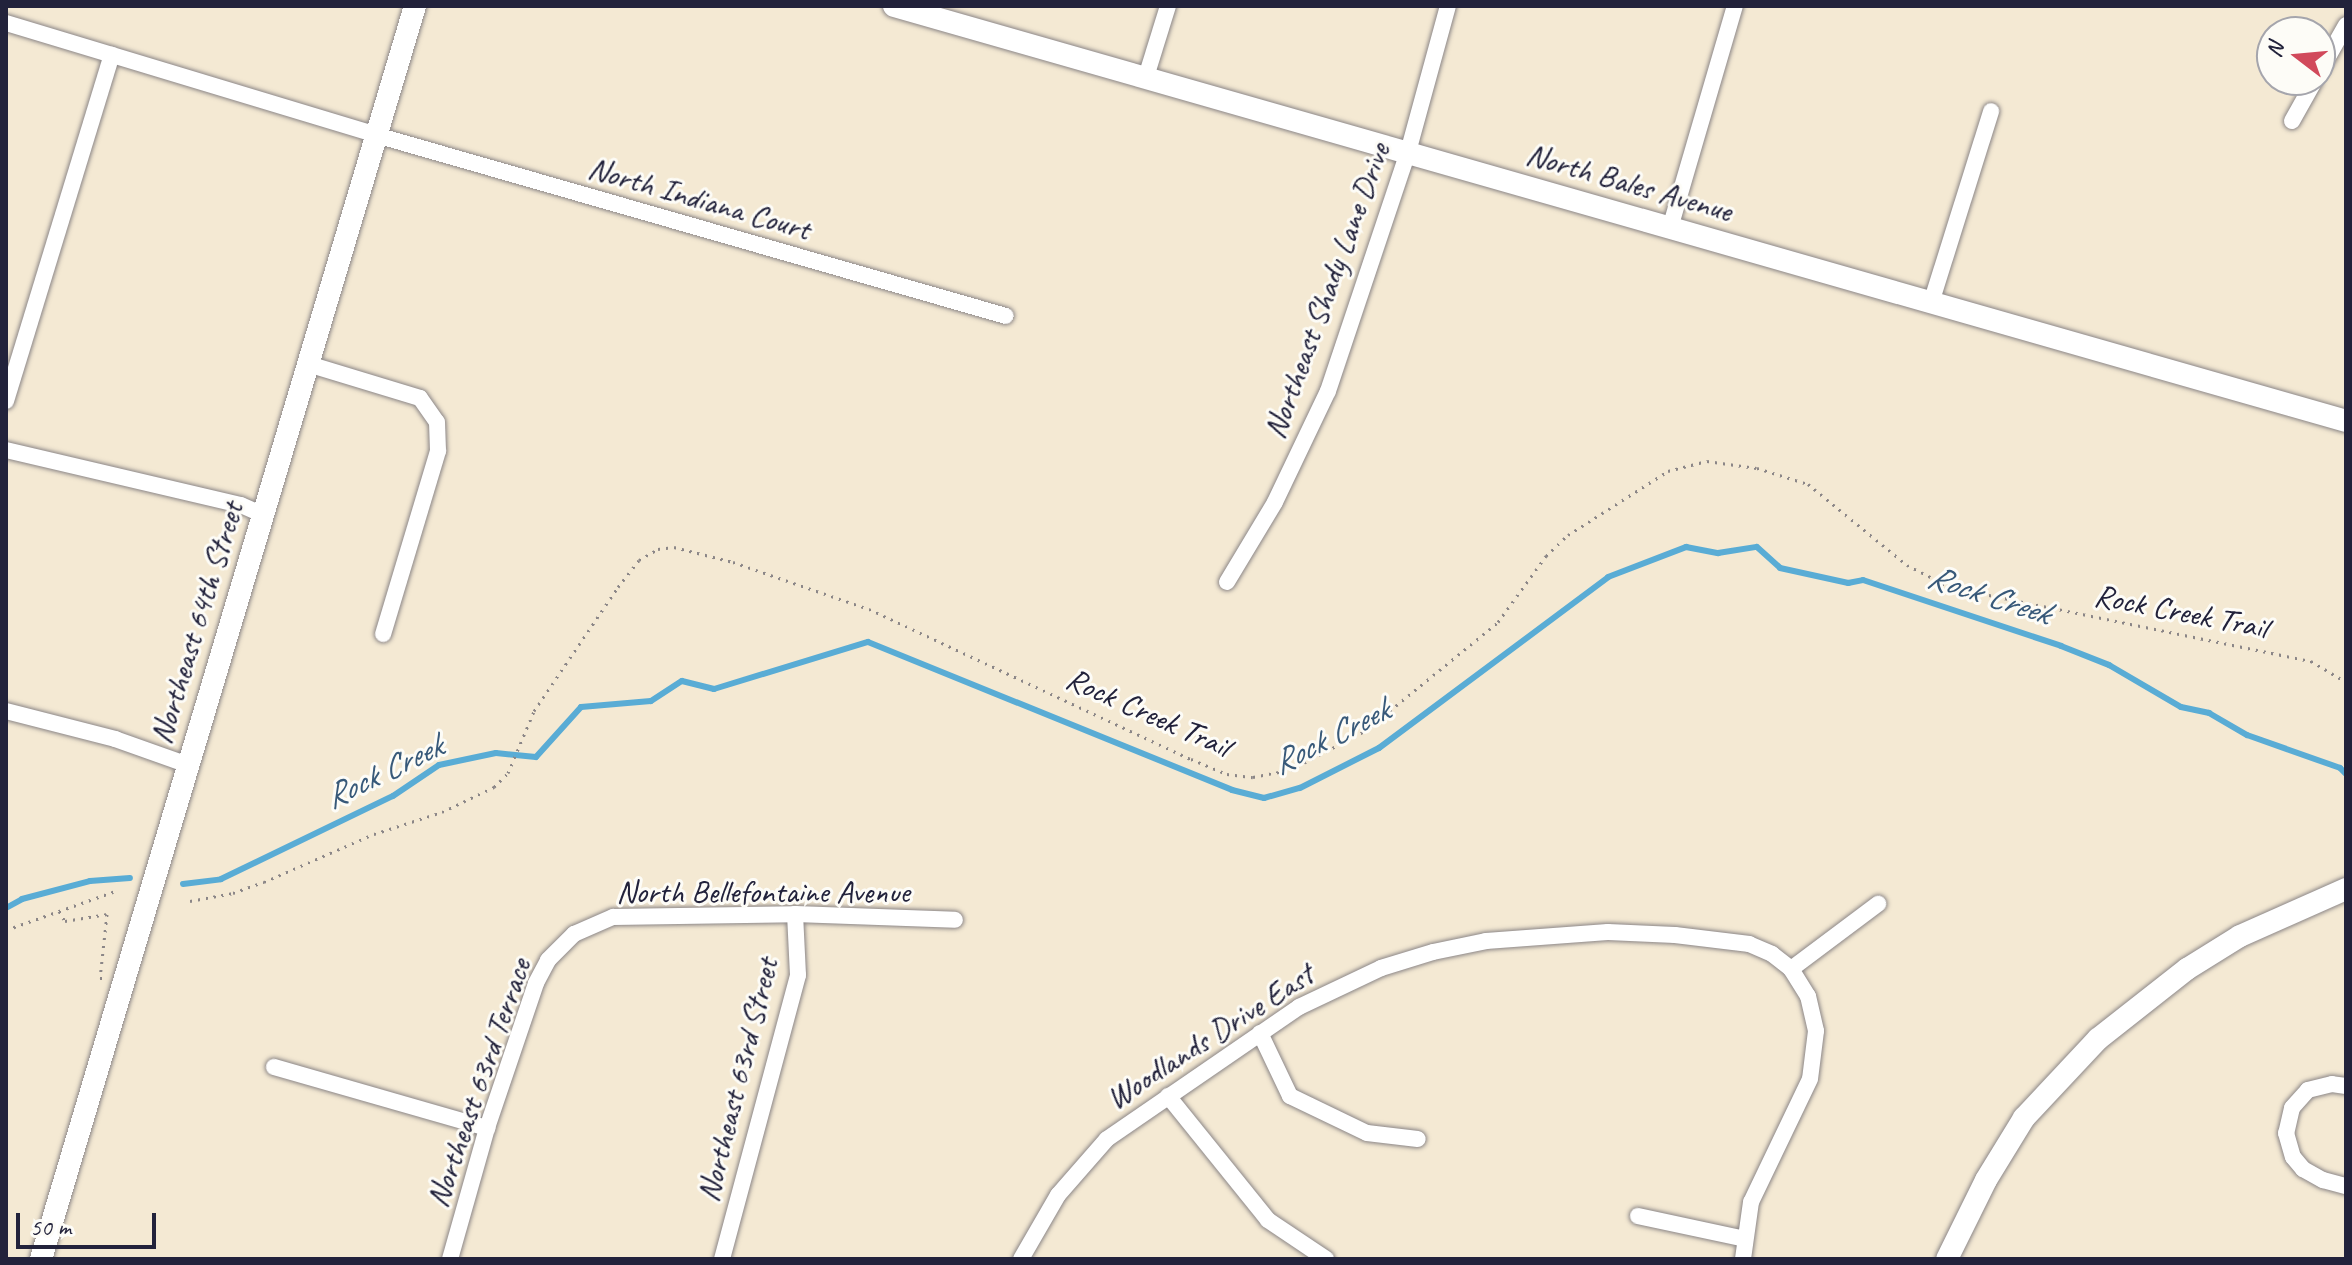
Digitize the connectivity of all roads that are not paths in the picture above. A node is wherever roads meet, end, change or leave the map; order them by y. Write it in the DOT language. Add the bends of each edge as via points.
graph roads {
  1 [pos="415,6"];
  2 [pos="894,6"];
  3 [pos="1168,6"];
  4 [pos="1448,6"];
  5 [pos="1735,6"];
  6 [pos="6,23"];
  7 [pos="2346,25"];
  8 [pos="2336,43"];
  9 [pos="112,55"];
  10 [pos="1146,77"];
  11 [pos="2306,96"];
  12 [pos="1991,111"];
  13 [pos="2292,121"];
  14 [pos="376,135"];
  15 [pos="1408,152"];
  16 [pos="1670,228"];
  17 [pos="1931,303"];
  18 [pos="1006,316"];
  19 [pos="308,364"];
  20 [pos="6,401"];
  21 [pos="2346,421"];
  22 [pos="6,450"];
  23 [pos="263,515"];
  24 [pos="1227,582"];
  25 [pos="383,634"];
  26 [pos="6,711"];
  27 [pos="188,765"];
  28 [pos="2346,889"];
  29 [pos="1878,904"];
  30 [pos="795,914"];
  31 [pos="955,920"];
  32 [pos="574,934"];
  33 [pos="1791,969"];
  34 [pos="1260,1033"];
  35 [pos="274,1067"];
  36 [pos="2346,1086"];
  37 [pos="1168,1096"];
  38 [pos="487,1128"];
  39 [pos="1418,1139"];
  40 [pos="2346,1186"];
  41 [pos="1638,1216"];
  42 [pos="1745,1239"];
  43 [pos="41,1259"];
  44 [pos="450,1259"];
  45 [pos="722,1259"];
  46 [pos="1021,1259"];
  47 [pos="1326,1259"];
  48 [pos="1743,1259"];
  49 [pos="1947,1259"];
  1 -- 14 [label="street, Northeast 64th Street"];
  2 -- 10 [label="street, North Bales Avenue"];
  3 -- 10 [label="street"];
  4 -- 15 [label="street, Northeast Shady Lane Drive"];
  5 -- 16 [label="street"];
  6 -- 9 [label="street, North Indiana Court"];
  7 -- 8 [label="street"];
  9 -- 14 [label="street, North Indiana Court"];
  9 -- 20 [label="street"];
  10 -- 15 [label="street, North Bales Avenue"];
  11 -- 13 [label="street"];
  12 -- 17 [label="street"];
  14 -- 18 [label="street, North Indiana Court"];
  14 -- 19 [label="street, Northeast 64th Street"];
  15 -- 16 [label="street, North Bales Avenue"];
  15 -- 24 [label="street, Northeast Shady Lane Drive" via="1328,391 1275,502"];
  16 -- 17 [label="street, North Bales Avenue"];
  17 -- 21 [label="street, North Bales Avenue"];
  19 -- 23 [label="street, Northeast 64th Street"];
  19 -- 25 [label="street" via="420,398 437,422 438,451"];
  22 -- 23 [label="street" via="241,505"];
  23 -- 27 [label="street, Northeast 64th Street"];
  26 -- 27 [label="street" via="115,739"];
  27 -- 43 [label="street, Northeast 64th Street"];
  28 -- 49 [label="street" via="2240,936 2187,969 2098,1039 2024,1118"];
  29 -- 33 [label="street"];
  30 -- 31 [label="street, North Bellefontaine Avenue"];
  30 -- 32 [label="street, North Bellefontaine Avenue" via="613,917"];
  30 -- 45 [label="street, Northeast 63rd Street" via="798,975"];
  32 -- 38 [label="street, Northeast 63rd Terrace" via="541,971"];
  33 -- 34 [label="street, Woodlands Drive East" via="1749,944 1675,935 1608,932 1486,941 1381,968 1331,990"];
  33 -- 42 [label="street, Woodlands Drive East" via="1812,1007 1815,1055 1810,1079 1751,1202"];
  34 -- 37 [label="street, Woodlands Drive East"];
  34 -- 39 [label="street" via="1290,1096 1367,1133"];
  35 -- 38 [label="street"];
  36 -- 40 [label="street" via="2308,1090 2292,1108 2286,1133 2303,1169"];
  37 -- 46 [label="street, Woodlands Drive East" via="1107,1139 1058,1195"];
  37 -- 47 [label="street" via="1268,1220"];
  38 -- 44 [label="street, Northeast 63rd Terrace"];
  41 -- 42 [label="street"];
  42 -- 48 [label="street, Woodlands Drive East"];
}
